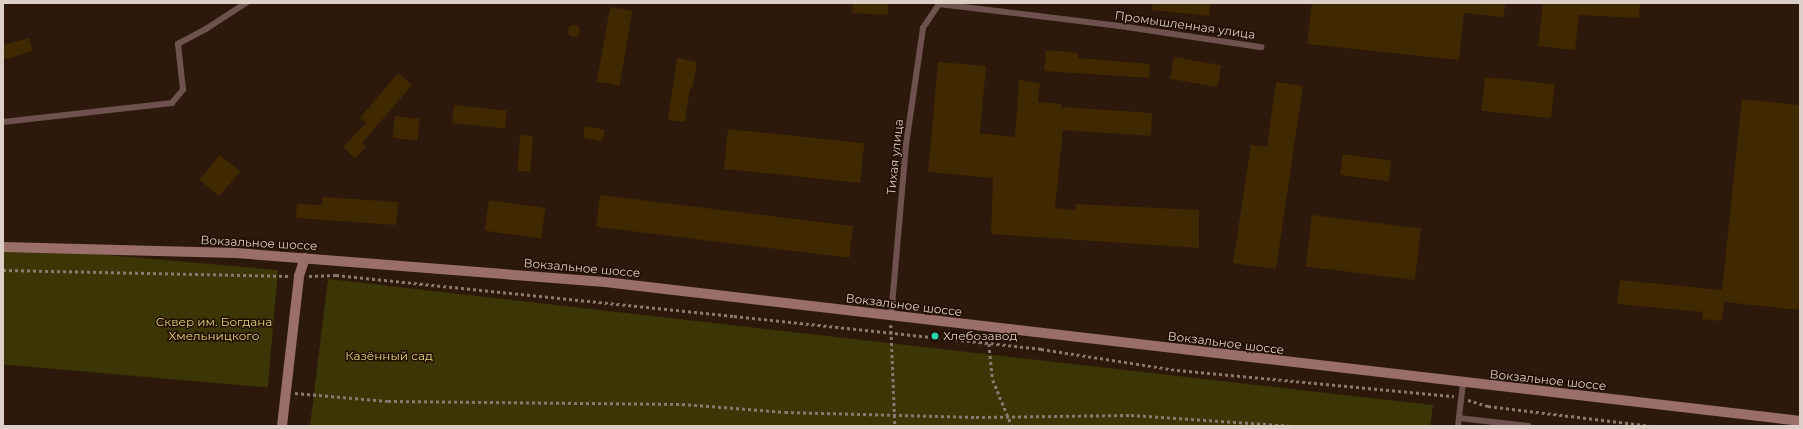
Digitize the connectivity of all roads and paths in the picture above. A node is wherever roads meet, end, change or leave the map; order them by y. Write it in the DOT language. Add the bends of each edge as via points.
graph roads {
  1 [pos="246,3"];
  2 [pos="938,4"];
  3 [pos="1261,47"];
  4 [pos="3,122"];
  5 [pos="3,247"];
  6 [pos="305,258"];
  7 [pos="3,270"];
  8 [pos="299,276"];
  9 [pos="890,317"];
  10 [pos="891,334"];
  11 [pos="989,344"];
  12 [pos="1463,383"];
  13 [pos="286,392"];
  14 [pos="1462,398"];
  15 [pos="894,415"];
  16 [pos="1008,417"];
  17 [pos="1459,418"];
  18 [pos="1800,422"];
  19 [pos="282,426"];
  20 [pos="895,426"];
  21 [pos="1012,426"];
  22 [pos="1293,426"];
  23 [pos="1458,426"];
  24 [pos="1529,426"];
  25 [pos="1650,426"];
  1 -- 4 [label="lane" via="206,30 178,44 183,90 172,103"];
  2 -- 3 [label="lane, Промышленная улица" via="1120,26"];
  2 -- 9 [label="lane, Тихая улица" via="923,28 906,145"];
  5 -- 6 [label="main road, Вокзальное шоссе" via="236,253"];
  6 -- 8 [label="main road"];
  6 -- 9 [label="main road, Вокзальное шоссе" via="605,282"];
  7 -- 8 [label="path"];
  8 -- 10 [label="path" via="344,276"];
  8 -- 13 [label="main road"];
  9 -- 10 [label="path"];
  9 -- 12 [label="main road, Вокзальное шоссе"];
  10 -- 11 [label="path"];
  10 -- 15 [label="path"];
  11 -- 14 [label="path" via="1177,370 1444,394"];
  11 -- 16 [label="path" via="993,380"];
  12 -- 14 [label="lane"];
  12 -- 18 [label="main road, Вокзальное шоссе"];
  13 -- 15 [label="path" via="388,401 682,404 784,412"];
  13 -- 19 [label="main road"];
  14 -- 17 [label="lane"];
  14 -- 25 [label="path" via="1488,406"];
  15 -- 16 [label="path"];
  15 -- 20 [label="path"];
  16 -- 21 [label="path"];
  16 -- 22 [label="path" via="1131,415"];
  17 -- 23 [label="lane"];
  17 -- 24 [label="lane"];
}
